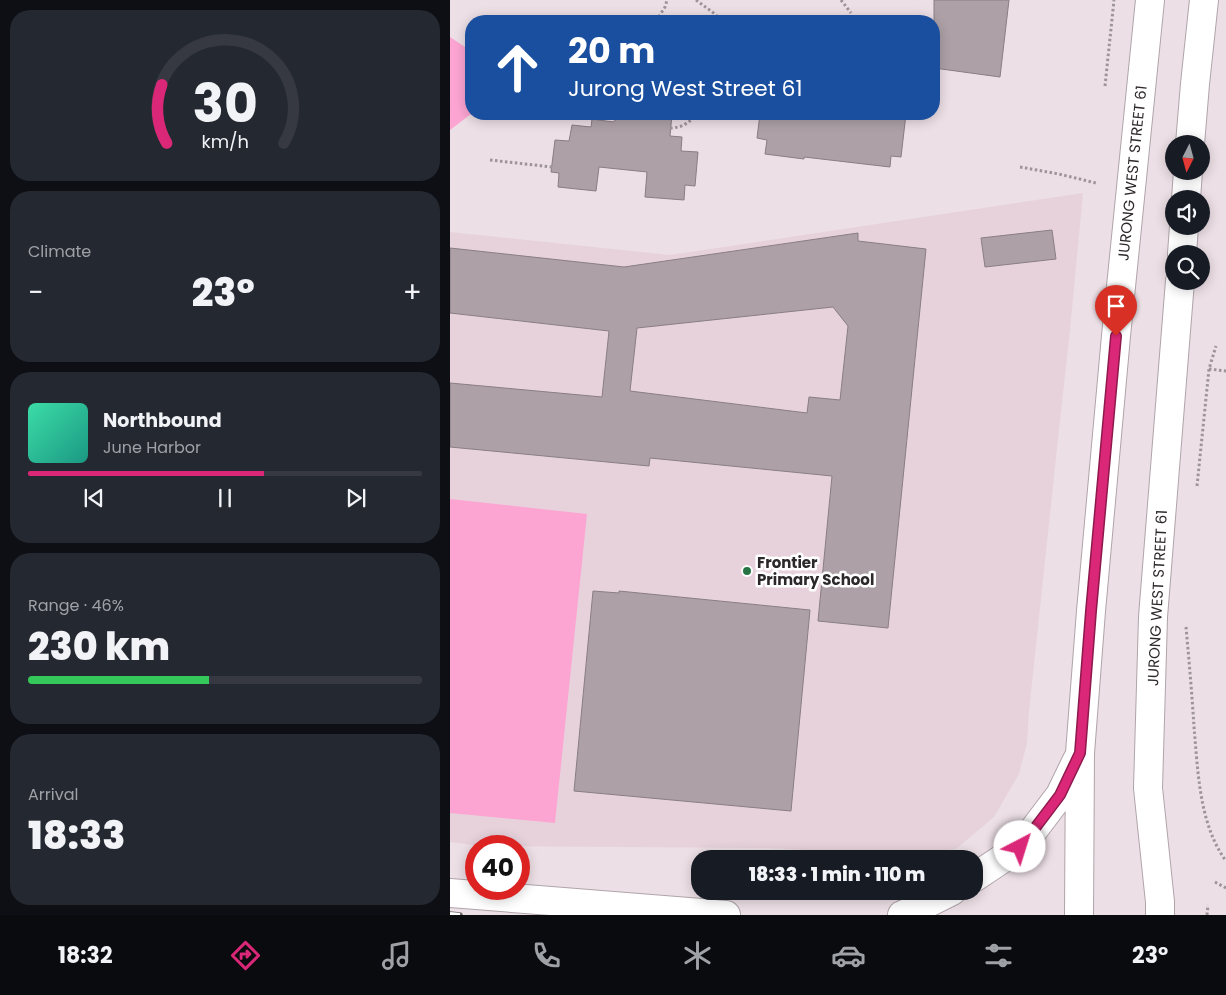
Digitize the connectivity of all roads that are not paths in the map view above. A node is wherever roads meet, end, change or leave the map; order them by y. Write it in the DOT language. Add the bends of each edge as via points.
graph roads {
  1 [pos="1150,0"];
  2 [pos="1204,0"];
  3 [pos="1191,135"];
  4 [pos="1179,290"];
  5 [pos="1080,753"];
  6 [pos="983,872"];
  7 [pos="450,893"];
  8 [pos="934,900"];
  9 [pos="726,915"];
  10 [pos="902,915"];
  11 [pos="1079,915"];
  12 [pos="1160,915"];
  1 -- 5 [label="street, JURONG WEST STREET 61" via="1116,336"];
  2 -- 3 [label="street"];
  4 -- 12 [label="street, JURONG WEST STREET 61" via="1154,617 1148,788"];
  5 -- 6 [label="street" via="1060,795 1020,847"];
  5 -- 11 [label="street, JURONG WEST STREET 61"];
  7 -- 9 [label="street"];
  8 -- 10 [label="street"];
}
